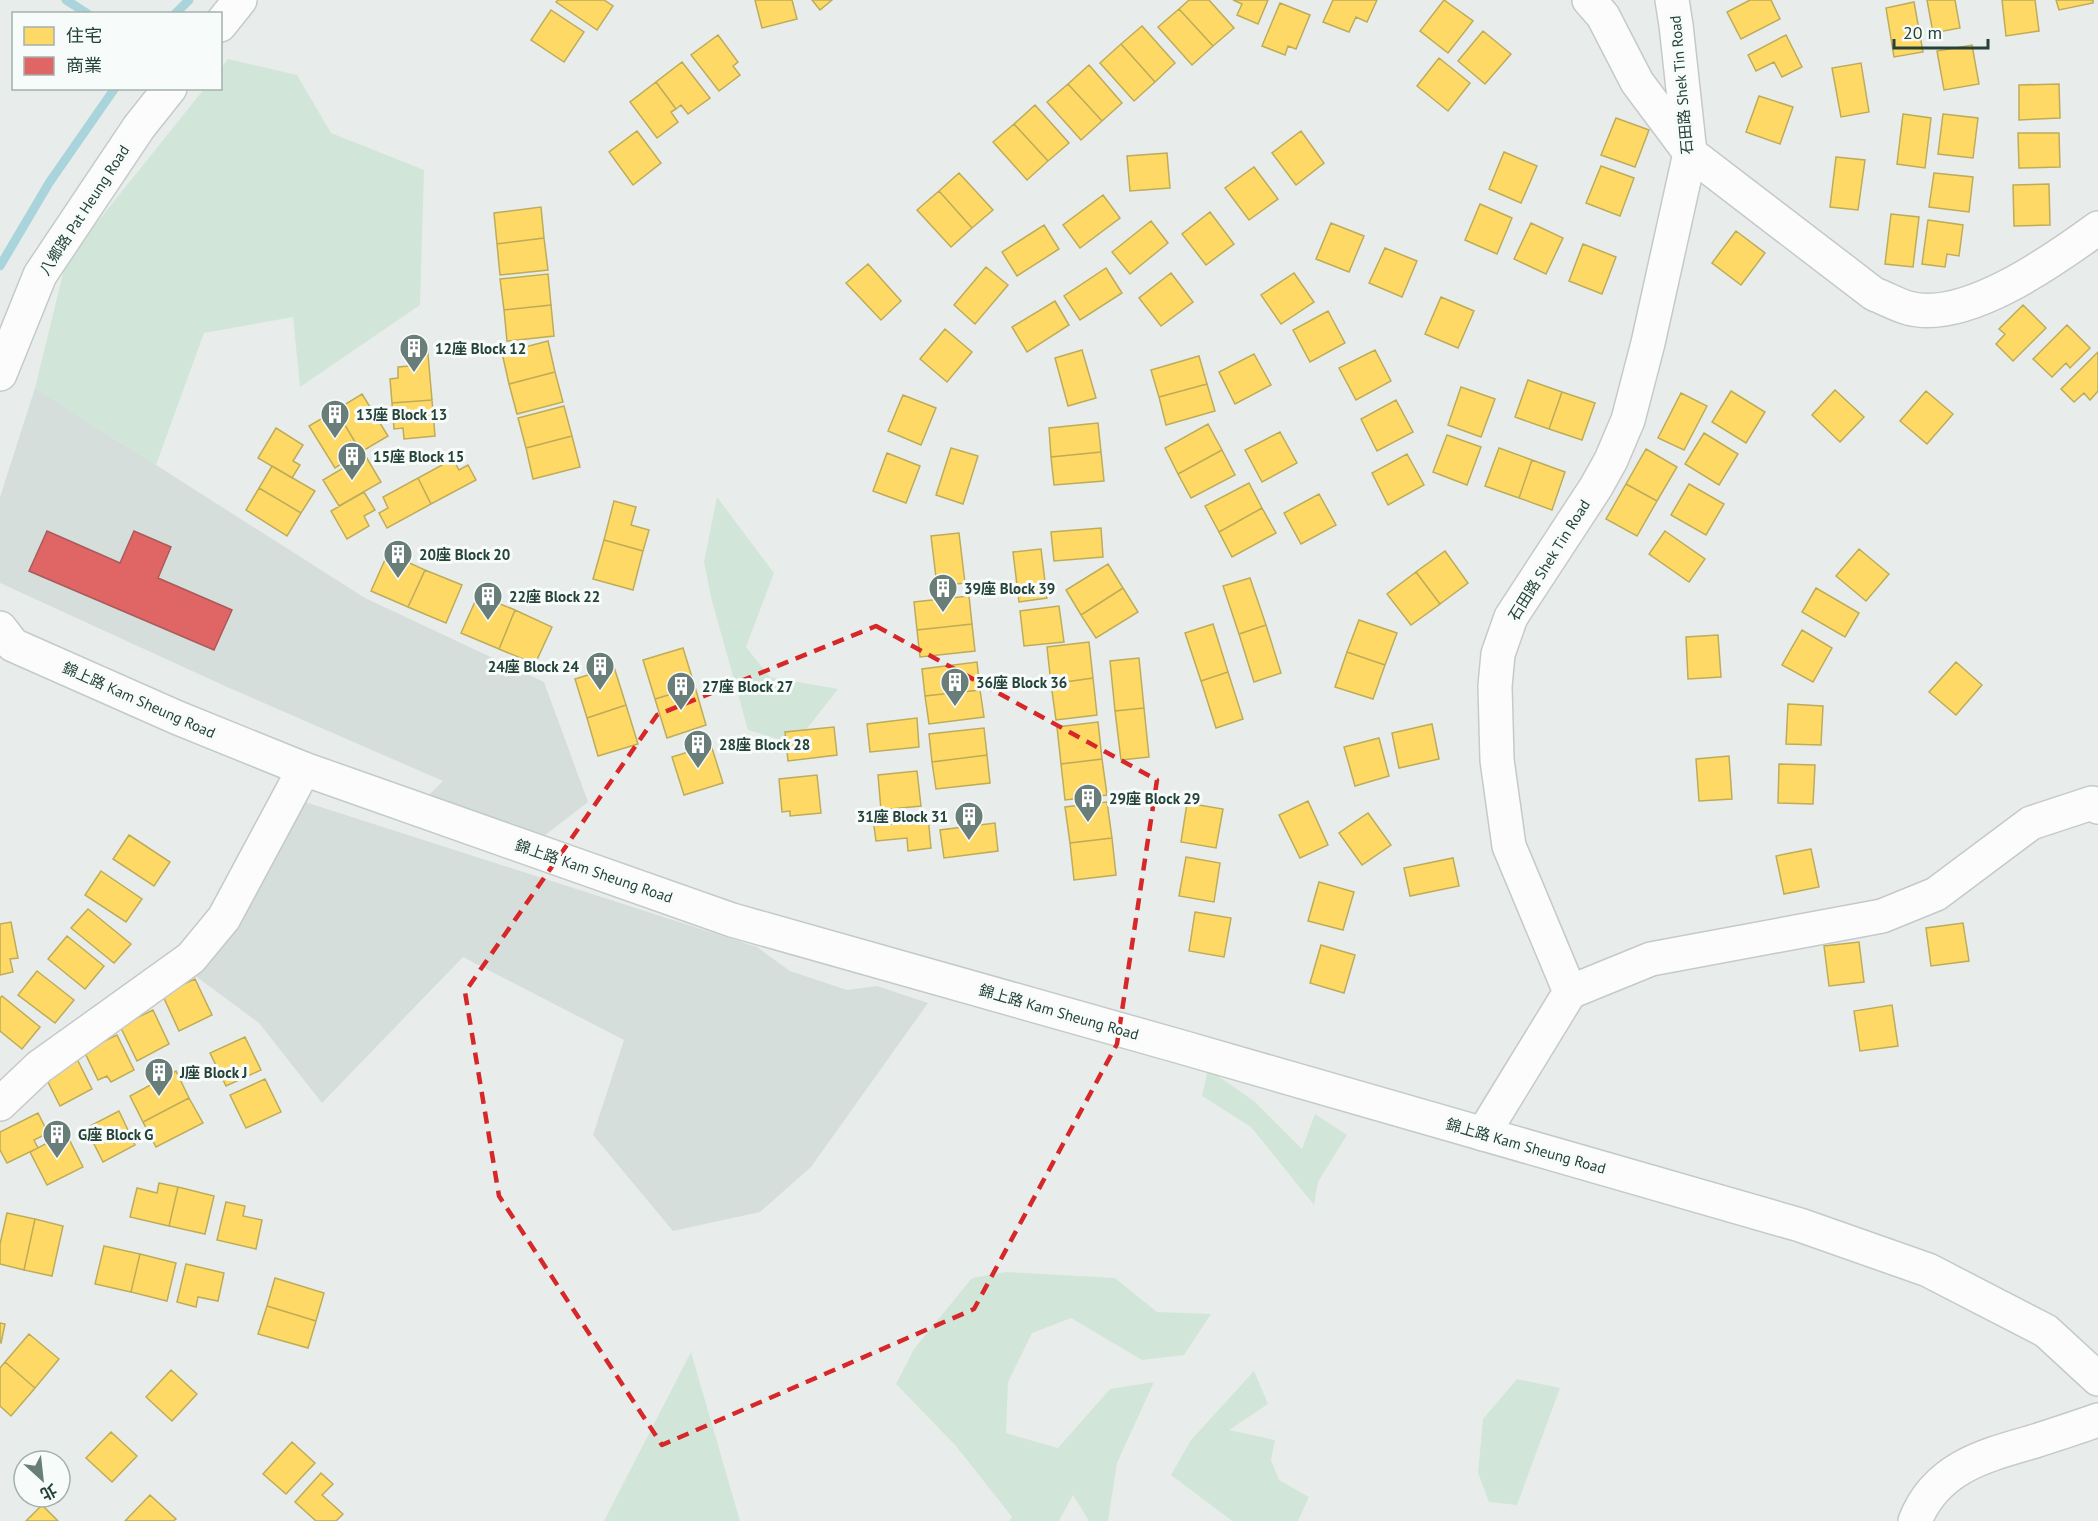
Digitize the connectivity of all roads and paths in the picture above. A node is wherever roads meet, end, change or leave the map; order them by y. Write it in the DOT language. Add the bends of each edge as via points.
graph roads {
  1 [pos="240,0"];
  2 [pos="1589,0"];
  3 [pos="1672,0"];
  4 [pos="222,22"];
  5 [pos="168,90"];
  6 [pos="1690,153"];
  7 [pos="2098,228"];
  8 [pos="0,374"];
  9 [pos="4,640"];
  10 [pos="304,769"];
  11 [pos="2098,807"];
  12 [pos="1570,992"];
  13 [pos="0,1104"];
  14 [pos="1483,1134"];
  15 [pos="2098,1379"];
  16 [pos="2098,1420"];
  17 [pos="1915,1521"];
  1 -- 4 [label="street"];
  2 -- 6 [label="street" via="1603,16 1637,82"];
  3 -- 6 [label="street, 石田路 Shek Tin Road"];
  5 -- 8 [label="street, 八鄉路 Pat Heung Road" via="139,127 40,275"];
  6 -- 7 [label="street" via="1874,294 1909,309 1960,306 2027,276"];
  6 -- 12 [label="street, 石田路 Shek Tin Road" via="1628,420 1601,478 1511,617 1498,654 1497,760 1509,846"];
  9 -- 10 [label="street, 錦上路 Kam Sheung Road"];
  10 -- 13 [label="street" via="224,918 191,958 39,1068"];
  10 -- 14 [label="street, 錦上路 Kam Sheung Road" via="732,920"];
  11 -- 12 [label="street" via="2092,803 2031,823 1936,894 1882,916 1651,959"];
  12 -- 14 [label="street"];
  14 -- 15 [label="street, 錦上路 Kam Sheung Road" via="1800,1225 1928,1270 2046,1331"];
  16 -- 17 [label="street" via="1982,1457 1957,1469 1934,1489"];
}
